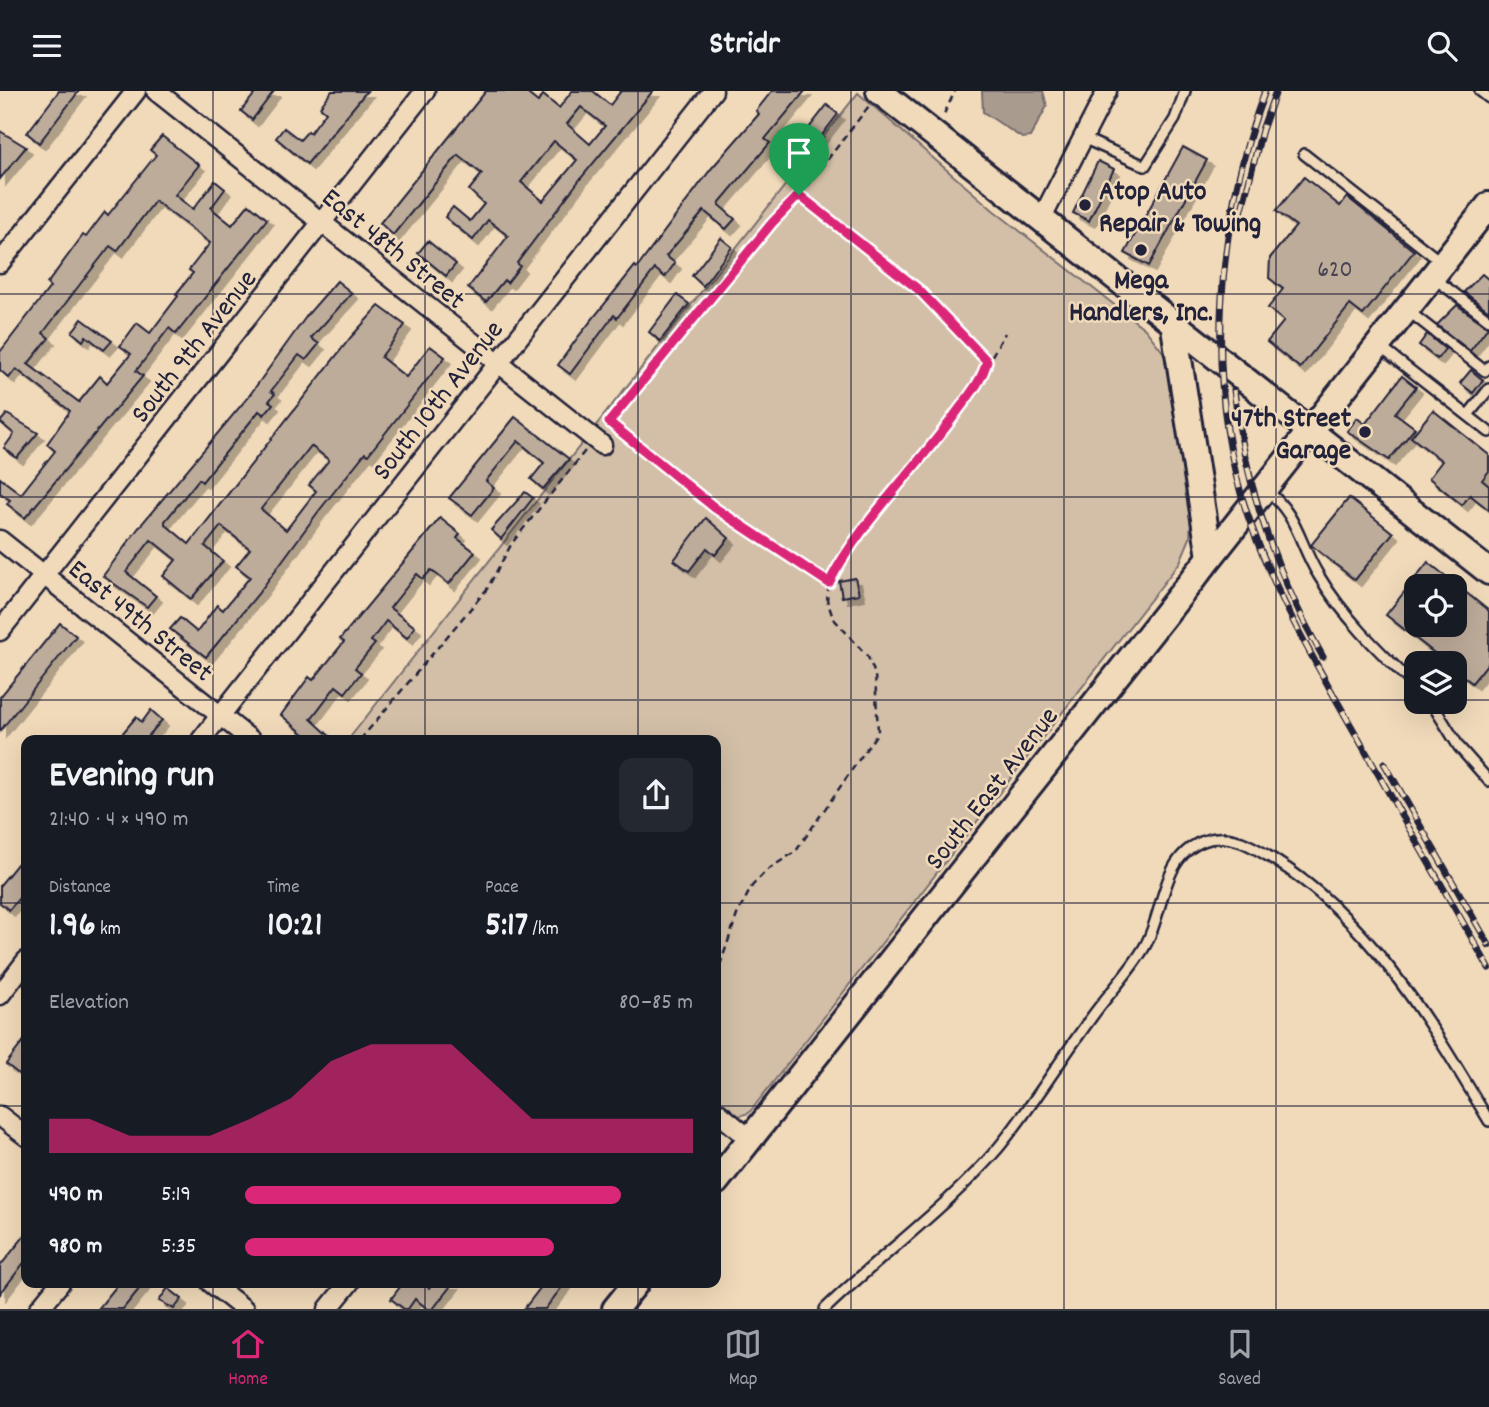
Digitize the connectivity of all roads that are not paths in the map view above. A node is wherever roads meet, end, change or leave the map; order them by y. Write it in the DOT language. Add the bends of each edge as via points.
graph roads {
  1 [pos="136,91"];
  2 [pos="156,91"];
  3 [pos="425,91"];
  4 [pos="713,91"];
  5 [pos="1107,91"];
  6 [pos="1185,91"];
  7 [pos="1480,91"];
  8 [pos="874,98"];
  9 [pos="1489,98"];
  10 [pos="1083,138"];
  11 [pos="1304,154"];
  12 [pos="1489,205"];
  13 [pos="1042,218"];
  14 [pos="322,222"];
  15 [pos="0,263"];
  16 [pos="1437,270"];
  17 [pos="1406,309"];
  18 [pos="1489,320"];
  19 [pos="1173,321"];
  20 [pos="1378,344"];
  21 [pos="498,363"];
  22 [pos="1489,366"];
  23 [pos="1489,389"];
  24 [pos="1468,415"];
  25 [pos="1310,429"];
  26 [pos="1489,432"];
  27 [pos="599,442"];
  28 [pos="1263,488"];
  29 [pos="0,540"];
  30 [pos="1210,557"];
  31 [pos="1488,569"];
  32 [pos="44,575"];
  33 [pos="0,631"];
  34 [pos="1404,675"];
  35 [pos="1438,714"];
  36 [pos="221,716"];
  37 [pos="205,735"];
  38 [pos="245,735"];
  39 [pos="1489,781"];
  40 [pos="21,968"];
  41 [pos="0,995"];
  42 [pos="721,1115"];
  43 [pos="0,1116"];
  44 [pos="1489,1121"];
  45 [pos="21,1132"];
  46 [pos="750,1139"];
  47 [pos="721,1176"];
  48 [pos="56,1288"];
  49 [pos="217,1288"];
  50 [pos="345,1288"];
  51 [pos="632,1288"];
  52 [pos="39,1309"];
  53 [pos="244,1309"];
  54 [pos="328,1309"];
  55 [pos="615,1309"];
  56 [pos="825,1309"];
  1 -- 15 [label="street"];
  2 -- 14 [label="street, East 48th Street"];
  3 -- 14 [label="street, South 9th Avenue"];
  4 -- 21 [label="street, South 10th Avenue"];
  5 -- 10 [label="street"];
  6 -- 10 [label="lane" via="1175,119 1144,166"];
  7 -- 9 [label="lane"];
  8 -- 13 [label="main road"];
  10 -- 13 [label="street"];
  11 -- 16 [label="lane"];
  12 -- 16 [label="main road, South East Avenue"];
  13 -- 19 [label="main road"];
  14 -- 21 [label="street, East 48th Street"];
  14 -- 32 [label="street, South 9th Avenue"];
  16 -- 17 [label="main road, South East Avenue"];
  16 -- 18 [label="lane"];
  17 -- 20 [label="main road, South East Avenue"];
  17 -- 22 [label="lane" via="1485,371"];
  19 -- 25 [label="main road"];
  19 -- 30 [label="main road"];
  20 -- 24 [label="lane"];
  20 -- 25 [label="main road, South East Avenue"];
  21 -- 27 [label="street, East 48th Street"];
  21 -- 36 [label="street, South 10th Avenue"];
  23 -- 24 [label="lane"];
  24 -- 26 [label="lane"];
  25 -- 28 [label="main road, South East Avenue"];
  25 -- 31 [label="main road"];
  28 -- 30 [label="main road, South East Avenue"];
  28 -- 34 [label="lane" via="1292,516 1305,551 1326,586 1362,633"];
  29 -- 32 [label="street, East 49th Street"];
  30 -- 46 [label="main road, South East Avenue"];
  32 -- 33 [label="street, South 9th Avenue"];
  32 -- 36 [label="street, East 49th Street"];
  35 -- 39 [label="lane"];
  36 -- 37 [label="street, South 10th Avenue"];
  36 -- 38 [label="street, East 49th Street"];
  40 -- 41 [label="street"];
  42 -- 46 [label="street"];
  43 -- 45 [label="street"];
  44 -- 56 [label="lane" via="1392,970 1325,897 1261,851 1233,839 1212,838 1189,847 1173,865 1145,947 999,1147"];
  46 -- 47 [label="main road, South East Avenue"];
  48 -- 52 [label="street"];
  49 -- 53 [label="street"];
  50 -- 54 [label="street"];
  51 -- 55 [label="main road"];
}
